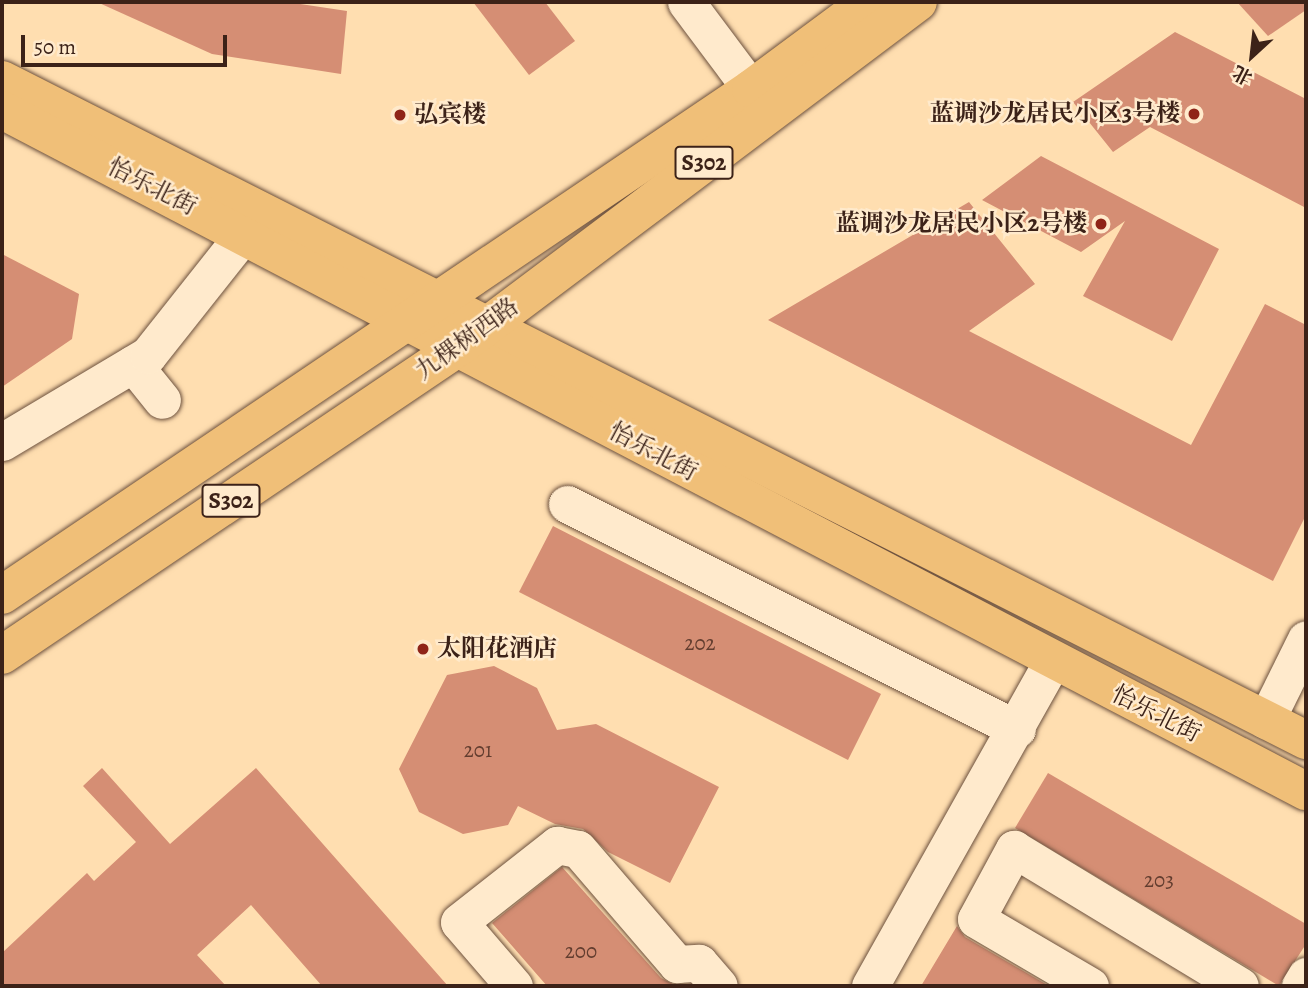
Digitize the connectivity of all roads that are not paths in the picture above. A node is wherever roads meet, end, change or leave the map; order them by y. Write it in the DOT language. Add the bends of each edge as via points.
graph roads {
  1 [pos="686,2"];
  2 [pos="868,2"];
  3 [pos="918,2"];
  4 [pos="2,80"];
  5 [pos="751,89"];
  6 [pos="2,110"];
  7 [pos="244,234"];
  8 [pos="441,298"];
  9 [pos="409,321"];
  10 [pos="490,324"];
  11 [pos="459,347"];
  12 [pos="134,364"];
  13 [pos="162,400"];
  14 [pos="6,437"];
  15 [pos="567,505"];
  16 [pos="2,595"];
  17 [pos="1306,639"];
  18 [pos="2,655"];
  19 [pos="1052,662"];
  20 [pos="1266,720"];
  21 [pos="1017,729"];
  22 [pos="1306,740"];
  23 [pos="1306,791"];
  24 [pos="1306,976"];
  25 [pos="873,983"];
  26 [pos="514,986"];
  27 [pos="719,986"];
  28 [pos="1090,986"];
  29 [pos="1240,986"];
  30 [pos="1300,986"];
  1 -- 5 [label="street"];
  2 -- 5 [label="main road, 九棵树西路 / S302"];
  3 -- 10 [label="main road, 九棵树西路 / S302"];
  4 -- 8 [label="main road, 怡乐北街"];
  5 -- 8 [label="main road, 九棵树西路 / S302"];
  6 -- 7 [label="main road, 怡乐北街"];
  7 -- 9 [label="main road, 怡乐北街"];
  7 -- 12 [label="street"];
  8 -- 9 [label="main road, 九棵树西路 / S302"];
  8 -- 10 [label="main road, 怡乐北街"];
  9 -- 11 [label="main road, 怡乐北街"];
  9 -- 16 [label="main road, 九棵树西路 / S302"];
  10 -- 11 [label="main road, 九棵树西路 / S302"];
  10 -- 20 [label="main road, 怡乐北街"];
  11 -- 18 [label="main road, 九棵树西路 / S302"];
  11 -- 19 [label="main road, 怡乐北街"];
  12 -- 13 [label="street"];
  12 -- 14 [label="street"];
  15 -- 21 [label="street"];
  17 -- 20 [label="street"];
  19 -- 21 [label="street"];
  19 -- 23 [label="main road, 怡乐北街"];
  20 -- 22 [label="main road, 怡乐北街"];
  21 -- 25 [label="street"];
  24 -- 30 [label="street"];
  26 -- 27 [label="street" via="459,922 556,845 578,849 677,964 699,962"];
  28 -- 29 [label="street" via="976,919 1014,849"];
}
